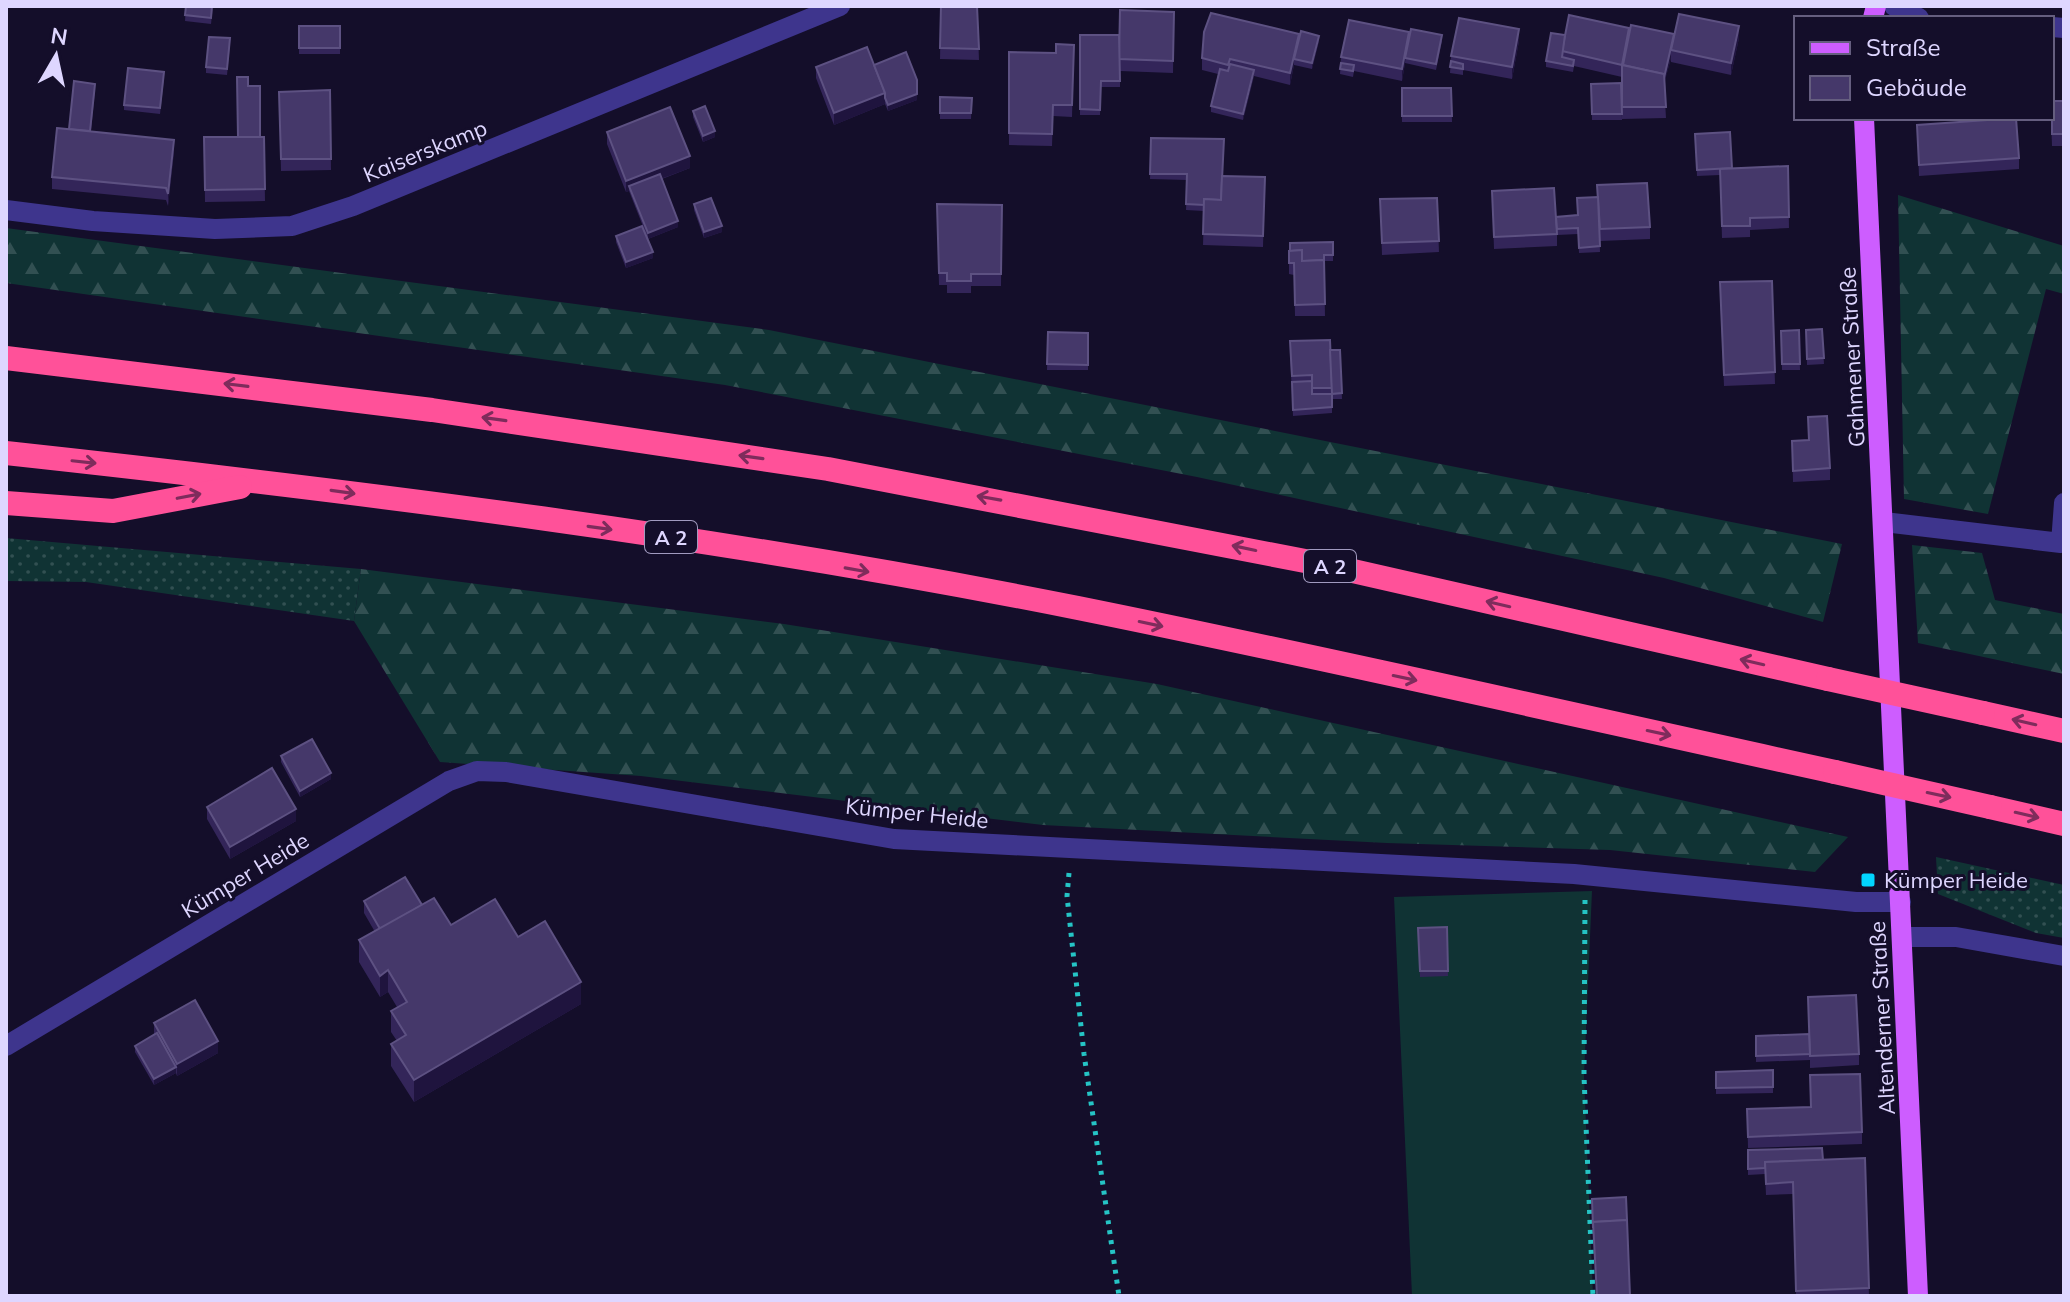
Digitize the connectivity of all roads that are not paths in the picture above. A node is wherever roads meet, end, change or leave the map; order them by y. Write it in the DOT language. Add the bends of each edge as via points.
graph roads {
  1 [pos="840,6"];
  2 [pos="1894,6"];
  3 [pos="1915,16"];
  4 [pos="1864,120"];
  5 [pos="6,210"];
  6 [pos="6,349"];
  7 [pos="6,358"];
  8 [pos="34,361"];
  9 [pos="6,453"];
  10 [pos="266,482"];
  11 [pos="6,503"];
  12 [pos="2064,503"];
  13 [pos="1884,522"];
  14 [pos="1888,593"];
  15 [pos="2064,731"];
  16 [pos="2064,824"];
  17 [pos="1901,902"];
  18 [pos="1902,937"];
  19 [pos="2064,956"];
  20 [pos="6,1046"];
  21 [pos="1918,1296"];
  1 -- 5 [label="street, Kaiserskamp" via="353,206 292,226 215,229"];
  2 -- 3 [label="street"];
  4 -- 13 [label="main road, Gahmener Straße"];
  6 -- 8 [label="highway"];
  7 -- 8 [label="highway, A 2"];
  15 -- 8 [label="highway, A 2, one-way, bridge" via="1331,566 843,471 432,410"];
  9 -- 10 [label="highway, A 2, one-way"];
  11 -- 10 [label="highway, one-way" via="113,511"];
  10 -- 16 [label="highway, A 2, one-way, bridge" via="672,538 1075,607"];
  12 -- 13 [label="street" via="2061,543"];
  13 -- 14 [label="main road, Gahmener Straße"];
  14 -- 17 [label="main road, Altenderner Straße"];
  17 -- 18 [label="main road, Altenderner Straße"];
  17 -- 20 [label="street, Kümper Heide" via="1585,875 894,839 477,771 449,781"];
  18 -- 19 [label="street" via="1956,937"];
  18 -- 21 [label="main road, Altenderner Straße"];
}
